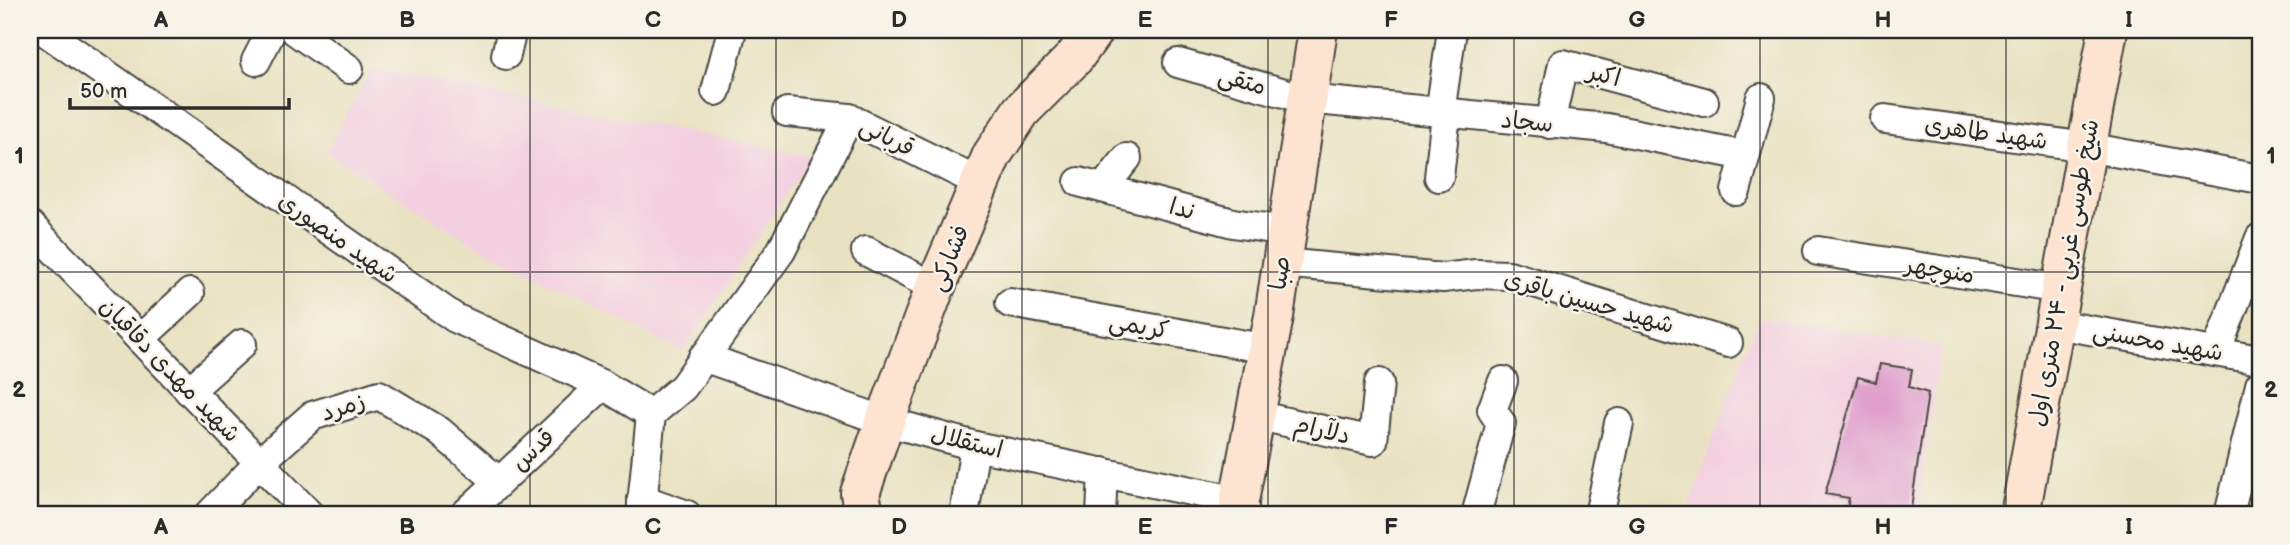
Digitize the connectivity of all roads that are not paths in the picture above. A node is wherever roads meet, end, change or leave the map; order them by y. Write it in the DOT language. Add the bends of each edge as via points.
graph roads {
  1 [pos="43,30"];
  2 [pos="272,30"];
  3 [pos="294,30"];
  4 [pos="732,30"];
  5 [pos="1094,30"];
  6 [pos="1318,30"];
  7 [pos="1452,30"];
  8 [pos="2108,30"];
  9 [pos="256,61"];
  10 [pos="1178,63"];
  11 [pos="349,69"];
  12 [pos="716,91"];
  13 [pos="1761,98"];
  14 [pos="1307,99"];
  15 [pos="1704,102"];
  16 [pos="787,112"];
  17 [pos="1443,113"];
  18 [pos="849,118"];
  19 [pos="1885,119"];
  20 [pos="1550,124"];
  21 [pos="2087,148"];
  22 [pos="1745,156"];
  23 [pos="1127,158"];
  24 [pos="1439,177"];
  25 [pos="2260,179"];
  26 [pos="980,183"];
  27 [pos="1736,191"];
  28 [pos="30,225"];
  29 [pos="2260,238"];
  30 [pos="1284,247"];
  31 [pos="866,251"];
  32 [pos="1818,251"];
  33 [pos="936,288"];
  34 [pos="190,293"];
  35 [pos="1010,303"];
  36 [pos="2058,307"];
  37 [pos="140,339"];
  38 [pos="242,344"];
  39 [pos="1728,344"];
  40 [pos="1268,349"];
  41 [pos="2216,352"];
  42 [pos="703,357"];
  43 [pos="2260,360"];
  44 [pos="1503,381"];
  45 [pos="1378,383"];
  46 [pos="603,384"];
  47 [pos="2260,386"];
  48 [pos="189,391"];
  49 [pos="651,414"];
  50 [pos="1255,415"];
  51 [pos="886,421"];
  52 [pos="1619,423"];
  53 [pos="975,446"];
  54 [pos="259,463"];
  55 [pos="1103,472"];
  56 [pos="499,482"];
  57 [pos="642,507"];
  58 [pos="1239,508"];
  59 [pos="209,515"];
  60 [pos="309,515"];
  61 [pos="464,515"];
  62 [pos="687,515"];
  63 [pos="864,515"];
  64 [pos="964,515"];
  65 [pos="1101,515"];
  66 [pos="1476,515"];
  67 [pos="1599,515"];
  68 [pos="2020,515"];
  69 [pos="2229,515"];
  1 -- 46 [label="street, شهید منصوری" via="455,318"];
  2 -- 9 [label="street"];
  3 -- 11 [label="street"];
  4 -- 12 [label="street"];
  5 -- 26 [label="street, فشارکی" via="1074,58 1021,111"];
  6 -- 14 [label="street, صبا"];
  7 -- 17 [label="street"];
  8 -- 21 [label="street, شیخ طوسی غربی - ۲۴ متری اول"];
  10 -- 14 [label="street, متقی"];
  13 -- 22 [label="street"];
  14 -- 17 [label="street, سجاد"];
  14 -- 30 [label="street, صبا"];
  15 -- 20 [label="street, اکبر" via="1563,64"];
  16 -- 18 [label="street, قربانی"];
  17 -- 20 [label="street, سجاد"];
  17 -- 24 [label="street"];
  18 -- 26 [label="street, قربانی"];
  18 -- 42 [label="street" via="781,251"];
  19 -- 21 [label="street, شهید طاهری"];
  20 -- 22 [label="street, سجاد" via="1607,128"];
  21 -- 25 [label="street, شهید طاهری"];
  21 -- 36 [label="street, شیخ طوسی غربی - ۲۴ متری اول"];
  22 -- 27 [label="street"];
  23 -- 30 [label="street, ندا" via="1091,185 1233,223"];
  26 -- 33 [label="street, فشارکی"];
  28 -- 37 [label="street, شهید مهدی دقاقیان"];
  29 -- 41 [label="street"];
  30 -- 39 [label="street, شهید حسین باقری" via="1443,278 1509,275"];
  30 -- 40 [label="street, صبا"];
  31 -- 33 [label="street"];
  32 -- 36 [label="street, منوچهر"];
  33 -- 51 [label="street, فشارکی"];
  34 -- 37 [label="street"];
  35 -- 40 [label="street, کریمی"];
  36 -- 41 [label="street, شهید محسنی"];
  36 -- 68 [label="street, شیخ طوسی غربی - ۲۴ متری اول"];
  37 -- 48 [label="street, شهید مهدی دقاقیان"];
  38 -- 48 [label="street"];
  40 -- 50 [label="street, صبا"];
  41 -- 43 [label="street, شهید محسنی"];
  42 -- 49 [label="street" via="683,387"];
  42 -- 51 [label="street, استقلال"];
  44 -- 66 [label="street" via="1492,410 1501,423"];
  45 -- 50 [label="street, دلآرام" via="1373,441"];
  46 -- 49 [label="street, شهید منصوری"];
  46 -- 56 [label="street, قدس"];
  47 -- 69 [label="street"];
  48 -- 54 [label="street, شهید مهدی دقاقیان"];
  49 -- 57 [label="street"];
  50 -- 58 [label="street, صبا"];
  51 -- 53 [label="street, استقلال"];
  51 -- 63 [label="street, فشارکی" via="860,493"];
  52 -- 67 [label="street"];
  53 -- 55 [label="street, استقلال"];
  53 -- 64 [label="street"];
  54 -- 56 [label="street, زمرد" via="312,416 379,395 439,430"];
  54 -- 59 [label="street, زمرد"];
  54 -- 60 [label="street, شهید مهدی دقاقیان"];
  55 -- 58 [label="street, استقلال"];
  55 -- 65 [label="street"];
  56 -- 61 [label="street, قدس"];
  57 -- 62 [label="street"];
}
